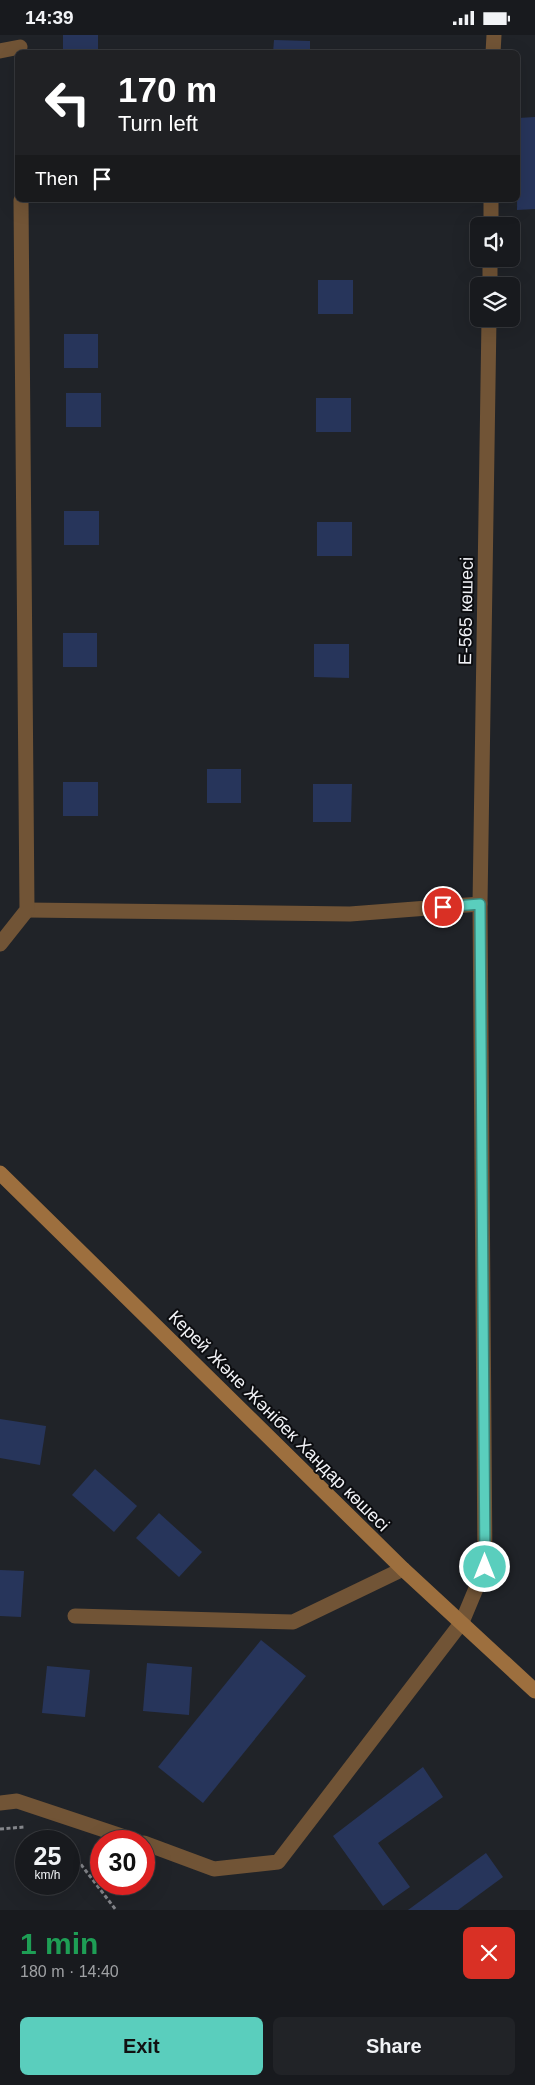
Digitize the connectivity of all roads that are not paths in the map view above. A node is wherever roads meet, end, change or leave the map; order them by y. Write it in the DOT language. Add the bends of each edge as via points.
graph roads {
  1 [pos="494,35"];
  2 [pos="21,45"];
  3 [pos="493,50"];
  4 [pos="0,51"];
  5 [pos="21,202"];
  6 [pos="491,202"];
  7 [pos="491,217"];
  8 [pos="489,327"];
  9 [pos="480,904"];
  10 [pos="27,910"];
  11 [pos="0,944"];
  12 [pos="0,1173"];
  13 [pos="403,1569"];
  14 [pos="75,1615"];
  15 [pos="462,1622"];
  16 [pos="535,1691"];
  17 [pos="0,1803"];
  18 [pos="104,1830"];
  19 [pos="155,1847"];
  1 -- 3 [label="street"];
  2 -- 4 [label="street"];
  5 -- 10 [label="street"];
  6 -- 7 [label="street"];
  8 -- 9 [label="street, Е-565 көшесі"];
  9 -- 10 [label="street" via="350,915"];
  9 -- 15 [label="street, Е-565 көшесі" via="485,1567"];
  10 -- 11 [label="street"];
  12 -- 13 [label="street, Керей Және Жәнібек Хандар көшесі"];
  13 -- 14 [label="street" via="292,1622"];
  13 -- 15 [label="street, Керей Және Жәнібек Хандар көшесі"];
  15 -- 16 [label="street, Керей Және Жәнібек Хандар көшесі"];
  15 -- 19 [label="street, Е-565 көшесі" via="278,1862 214,1869"];
  17 -- 18 [label="street" via="17,1801"];
}
